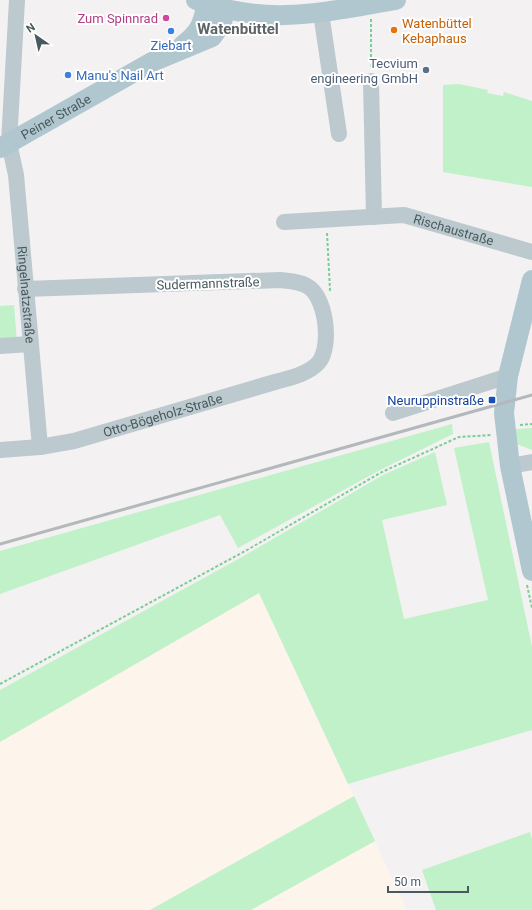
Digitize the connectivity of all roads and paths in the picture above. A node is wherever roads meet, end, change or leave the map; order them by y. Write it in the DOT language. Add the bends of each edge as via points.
graph roads {
  1 [pos="17,0"];
  2 [pos="396,0"];
  3 [pos="210,4"];
  4 [pos="371,4"];
  5 [pos="321,13"];
  6 [pos="371,81"];
  7 [pos="339,134"];
  8 [pos="4,146"];
  9 [pos="374,217"];
  10 [pos="326,220"];
  11 [pos="284,222"];
  12 [pos="532,252"];
  13 [pos="532,280"];
  14 [pos="25,289"];
  15 [pos="320,301"];
  16 [pos="30,344"];
  17 [pos="0,346"];
  18 [pos="319,362"];
  19 [pos="508,376"];
  20 [pos="393,413"];
  21 [pos="496,434"];
  22 [pos="40,447"];
  23 [pos="0,450"];
  24 [pos="532,462"];
  25 [pos="510,466"];
  26 [pos="532,571"];
  27 [pos="0,684"];
  1 -- 8 [label="street, Ringelnatzstraße"];
  2 -- 4 [label="main road"];
  3 -- 5 [label="main road" via="272,16"];
  3 -- 8 [label="main road, Peiner Straße" via="195,36 175,51"];
  4 -- 5 [label="main road"];
  4 -- 6 [label="path"];
  5 -- 7 [label="street"];
  6 -- 9 [label="street"];
  8 -- 14 [label="street, Ringelnatzstraße" via="16,174"];
  9 -- 10 [label="street, Rischaustraße"];
  9 -- 12 [label="street, Rischaustraße" via="404,215"];
  10 -- 11 [label="street, Rischaustraße"];
  10 -- 15 [label="path" via="330,290"];
  13 -- 19 [label="main road"];
  14 -- 15 [label="street, Sudermannstraße" via="280,280 308,286"];
  14 -- 16 [label="street, Ringelnatzstraße"];
  15 -- 18 [label="street, Sudermannstraße" via="326,337"];
  16 -- 17 [label="street"];
  16 -- 22 [label="street, Ringelnatzstraße"];
  18 -- 22 [label="street, Otto-Bögeholz-Straße" via="304,373 275,382 74,441"];
  19 -- 20 [label="street"];
  19 -- 25 [label="main road" via="504,413"];
  21 -- 27 [label="path" via="459,437 382,472 246,550"];
  22 -- 23 [label="street, Otto-Bögeholz-Straße"];
  24 -- 25 [label="street"];
  25 -- 26 [label="main road"];
}
